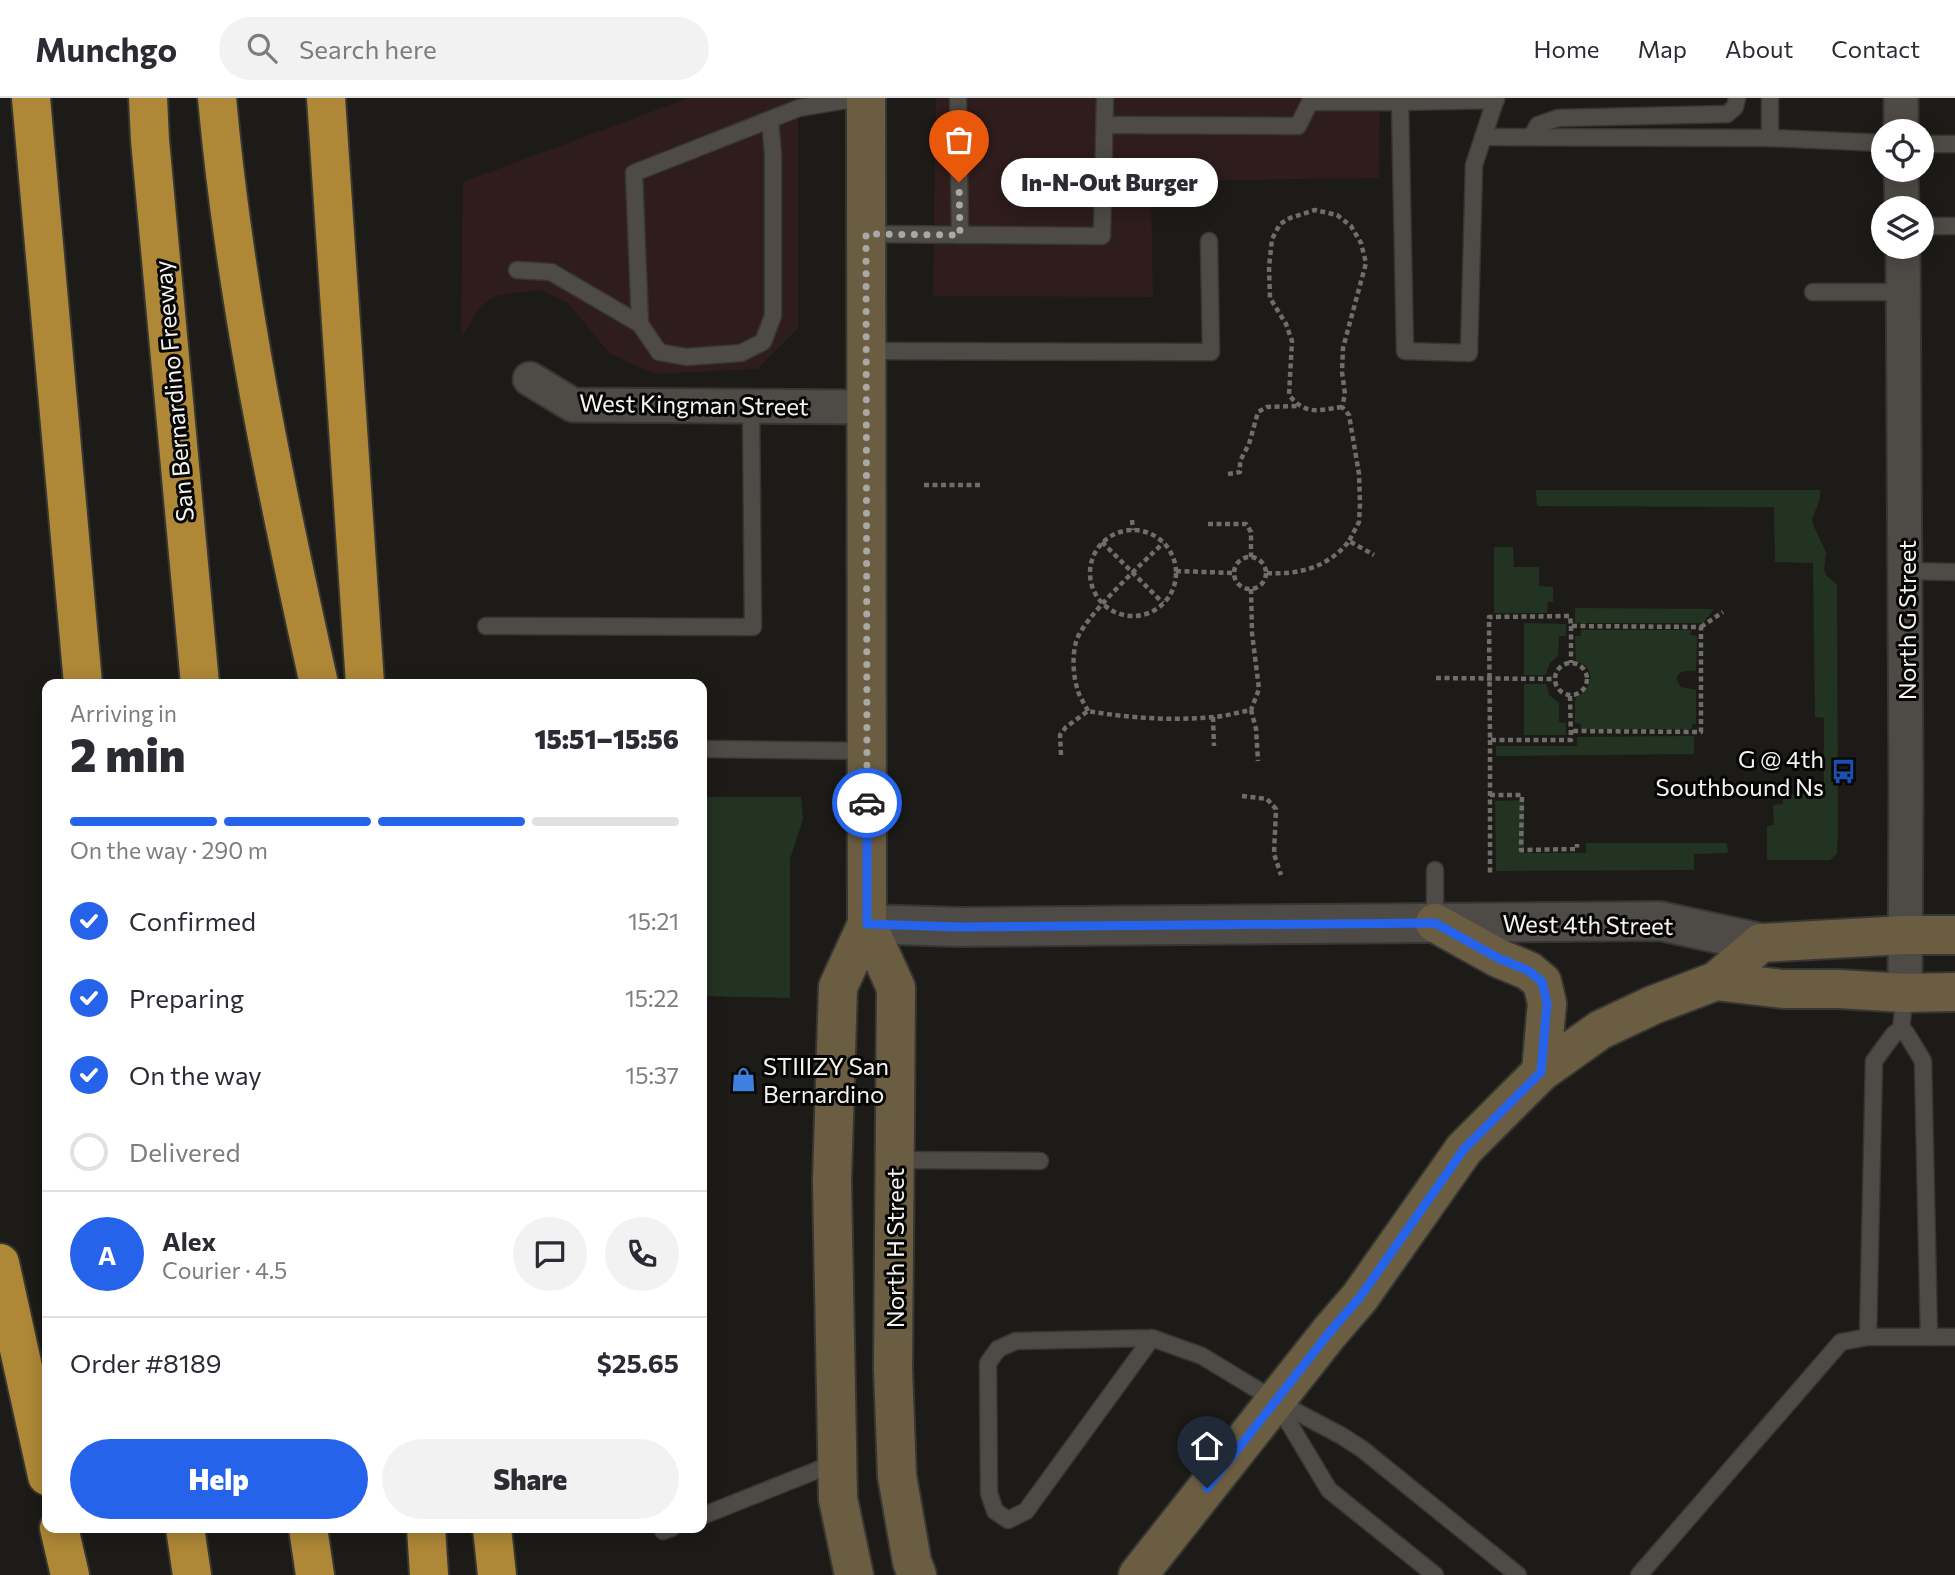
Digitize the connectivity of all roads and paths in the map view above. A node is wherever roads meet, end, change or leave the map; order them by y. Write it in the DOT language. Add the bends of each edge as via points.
graph roads {
  1 [pos="31,98"];
  2 [pos="148,98"];
  3 [pos="217,98"];
  4 [pos="326,98"];
  5 [pos="859,98"];
  6 [pos="866,98"];
  7 [pos="958,98"];
  8 [pos="1105,98"];
  9 [pos="1737,98"];
  10 [pos="1770,98"];
  11 [pos="1901,98"];
  12 [pos="1496,99"];
  13 [pos="1312,100"];
  14 [pos="1400,102"];
  15 [pos="1901,119"];
  16 [pos="770,120"];
  17 [pos="1105,125"];
  18 [pos="1483,137"];
  19 [pos="1531,137"];
  20 [pos="1770,138"];
  21 [pos="1871,142"];
  22 [pos="1934,144"];
  23 [pos="1955,144"];
  24 [pos="1934,226"];
  25 [pos="1955,226"];
  26 [pos="866,234"];
  27 [pos="960,235"];
  28 [pos="1209,241"];
  29 [pos="1903,259"];
  30 [pos="517,270"];
  31 [pos="1813,292"];
  32 [pos="1903,292"];
  33 [pos="640,324"];
  34 [pos="866,351"];
  35 [pos="530,379"];
  36 [pos="751,406"];
  37 [pos="1298,406"];
  38 [pos="866,407"];
  39 [pos="1342,407"];
  40 [pos="1228,474"];
  41 [pos="924,485"];
  42 [pos="980,485"];
  43 [pos="1132,520"];
  44 [pos="1208,524"];
  45 [pos="1133,530"];
  46 [pos="1349,541"];
  47 [pos="1102,542"];
  48 [pos="1163,543"];
  49 [pos="1374,555"];
  50 [pos="1251,556"];
  51 [pos="1176,571"];
  52 [pos="1905,571"];
  53 [pos="1955,572"];
  54 [pos="1133,573"];
  55 [pos="1234,573"];
  56 [pos="1267,573"];
  57 [pos="1251,589"];
  58 [pos="1163,603"];
  59 [pos="1103,604"];
  60 [pos="1723,612"];
  61 [pos="486,626"];
  62 [pos="1571,626"];
  63 [pos="1701,627"];
  64 [pos="1571,663"];
  65 [pos="1436,678"];
  66 [pos="83,679"];
  67 [pos="200,679"];
  68 [pos="319,679"];
  69 [pos="365,679"];
  70 [pos="1489,679"];
  71 [pos="1554,679"];
  72 [pos="1570,696"];
  73 [pos="1251,710"];
  74 [pos="1088,711"];
  75 [pos="1213,717"];
  76 [pos="1571,731"];
  77 [pos="1490,740"];
  78 [pos="1214,746"];
  79 [pos="707,749"];
  80 [pos="866,751"];
  81 [pos="1061,755"];
  82 [pos="1258,761"];
  83 [pos="1490,795"];
  84 [pos="1242,796"];
  85 [pos="1577,844"];
  86 [pos="1435,870"];
  87 [pos="1281,875"];
  88 [pos="1490,875"];
  89 [pos="1435,923"];
  90 [pos="867,924"];
  91 [pos="1905,935"];
  92 [pos="1955,935"];
  93 [pos="1760,943"];
  94 [pos="1716,981"];
  95 [pos="1955,992"];
  96 [pos="1903,1011"];
  97 [pos="1541,1072"];
  98 [pos="894,1160"];
  99 [pos="1040,1161"];
  100 [pos="0,1263"];
  101 [pos="1868,1337"];
  102 [pos="1928,1337"];
  103 [pos="1955,1337"];
  104 [pos="1152,1338"];
  105 [pos="1276,1401"];
  106 [pos="42,1454"];
  107 [pos="838,1462"];
  108 [pos="707,1514"];
  109 [pos="60,1533"];
  110 [pos="186,1533"];
  111 [pos="310,1533"];
  112 [pos="426,1533"];
  113 [pos="493,1533"];
  114 [pos="70,1575"];
  115 [pos="192,1575"];
  116 [pos="315,1575"];
  117 [pos="429,1575"];
  118 [pos="497,1575"];
  119 [pos="854,1575"];
  120 [pos="917,1575"];
  121 [pos="1138,1575"];
  122 [pos="1435,1575"];
  123 [pos="1518,1575"];
  124 [pos="1639,1575"];
  1 -- 66 [label="highway"];
  2 -- 67 [label="highway, San Bernardino Freeway"];
  3 -- 68 [label="highway" via="241,297"];
  4 -- 69 [label="highway"];
  5 -- 16 [label="lane" via="799,108"];
  6 -- 26 [label="main road, North H Street"];
  7 -- 27 [label="lane"];
  8 -- 17 [label="lane"];
  9 -- 19 [label="lane" via="1727,114 1558,118 1538,125"];
  10 -- 20 [label="lane"];
  11 -- 15 [label="street"];
  12 -- 14 [label="lane"];
  12 -- 18 [label="lane"];
  13 -- 14 [label="lane"];
  13 -- 17 [label="lane" via="1298,126"];
  14 -- 18 [label="lane" via="1405,351 1469,354 1474,165"];
  16 -- 33 [label="lane" via="634,173"];
  16 -- 33 [label="lane" via="773,316 763,342 741,353 686,357 659,352"];
  17 -- 27 [label="lane" via="1102,236"];
  18 -- 19 [label="lane"];
  19 -- 20 [label="lane"];
  20 -- 21 [label="lane"];
  22 -- 23 [label="lane"];
  24 -- 25 [label="lane"];
  26 -- 27 [label="lane"];
  26 -- 34 [label="main road, North H Street"];
  28 -- 34 [label="lane" via="1211,352"];
  29 -- 32 [label="street, North G Street"];
  30 -- 33 [label="lane" via="551,272"];
  31 -- 32 [label="lane"];
  32 -- 52 [label="street, North G Street"];
  34 -- 38 [label="main road, North H Street"];
  35 -- 36 [label="street, West Kingman Street" via="573,405"];
  36 -- 38 [label="street, West Kingman Street"];
  36 -- 61 [label="lane" via="753,627"];
  37 -- 39 [label="path" via="1309,411"];
  37 -- 39 [label="path" via="1289,395 1292,341 1270,298 1269,267 1272,239 1280,224 1315,211 1337,215 1351,226 1366,263 1343,348"];
  37 -- 40 [label="path" via="1267,407 1258,412 1240,472"];
  38 -- 80 [label="main road, North H Street"];
  39 -- 46 [label="path" via="1349,415 1359,474 1359,522"];
  41 -- 42 [label="path"];
  43 -- 45 [label="path"];
  44 -- 50 [label="path" via="1246,524 1251,532"];
  45 -- 47 [label="path"];
  45 -- 48 [label="path" via="1142,530"];
  46 -- 49 [label="path"];
  46 -- 56 [label="path" via="1324,563 1291,574"];
  47 -- 54 [label="path"];
  47 -- 59 [label="path" via="1094,554 1090,582"];
  48 -- 51 [label="path"];
  48 -- 54 [label="path"];
  50 -- 55 [label="path" via="1237,563"];
  50 -- 56 [label="path" via="1265,564"];
  51 -- 55 [label="path"];
  51 -- 58 [label="path" via="1171,593"];
  52 -- 53 [label="lane"];
  52 -- 91 [label="street, North G Street"];
  54 -- 58 [label="path"];
  54 -- 59 [label="path"];
  55 -- 57 [label="path" via="1237,583"];
  56 -- 57 [label="path" via="1262,586"];
  57 -- 73 [label="path" via="1259,689"];
  58 -- 59 [label="path" via="1135,616 1114,612"];
  59 -- 74 [label="path" via="1083,627 1075,647 1074,676"];
  60 -- 63 [label="path"];
  62 -- 63 [label="path"];
  62 -- 64 [label="path"];
  62 -- 70 [label="path" via="1570,616 1489,617"];
  63 -- 76 [label="path" via="1701,732"];
  64 -- 71 [label="path" via="1561,666"];
  64 -- 72 [label="path" via="1585,671 1587,682 1581,692"];
  65 -- 70 [label="path"];
  70 -- 71 [label="path"];
  70 -- 77 [label="path"];
  71 -- 72 [label="path" via="1557,689"];
  72 -- 76 [label="path"];
  73 -- 75 [label="path"];
  73 -- 82 [label="path"];
  74 -- 75 [label="path" via="1139,717"];
  74 -- 81 [label="path" via="1060,735"];
  75 -- 78 [label="path"];
  76 -- 77 [label="path" via="1571,740"];
  77 -- 83 [label="path"];
  79 -- 80 [label="lane"];
  80 -- 90 [label="main road, North H Street"];
  83 -- 85 [label="path" via="1522,795 1521,850 1577,849"];
  83 -- 88 [label="path"];
  84 -- 87 [label="path" via="1267,799 1276,809 1274,854"];
  86 -- 89 [label="lane"];
  89 -- 90 [label="street, West 4th Street"];
  89 -- 93 [label="street, West 4th Street" via="1660,921"];
  89 -- 97 [label="main road" via="1542,982 1547,1003"];
  90 -- 98 [label="main road, North H Street" via="896,988"];
  90 -- 107 [label="main road, North H Street" via="838,987 832,1181"];
  91 -- 92 [label="main road"];
  91 -- 93 [label="main road"];
  91 -- 96 [label="street, North G Street"];
  93 -- 94 [label="main road"];
  94 -- 96 [label="main road" via="1783,989 1839,989"];
  94 -- 97 [label="main road" via="1600,1030"];
  95 -- 96 [label="main road"];
  96 -- 101 [label="lane" via="1894,1034 1874,1061"];
  96 -- 102 [label="lane" via="1906,1033 1923,1061"];
  97 -- 105 [label="main road" via="1464,1149 1360,1297"];
  98 -- 99 [label="lane"];
  98 -- 120 [label="main road, North H Street" via="897,1476"];
  100 -- 106 [label="highway"];
  101 -- 102 [label="lane"];
  101 -- 124 [label="lane" via="1841,1342"];
  102 -- 103 [label="lane"];
  104 -- 104 [label="lane" via="1016,1341 998,1349 988,1363 989,1493 995,1511 1008,1520 1026,1511"];
  104 -- 105 [label="lane" via="1202,1356"];
  105 -- 121 [label="main road"];
  105 -- 122 [label="lane" via="1329,1490"];
  105 -- 123 [label="lane" via="1362,1449"];
  107 -- 108 [label="lane"];
  107 -- 119 [label="main road, North H Street" via="838,1499"];
  109 -- 114 [label="highway"];
  110 -- 115 [label="highway"];
  111 -- 116 [label="highway"];
  112 -- 117 [label="highway"];
  113 -- 118 [label="highway"];
}
